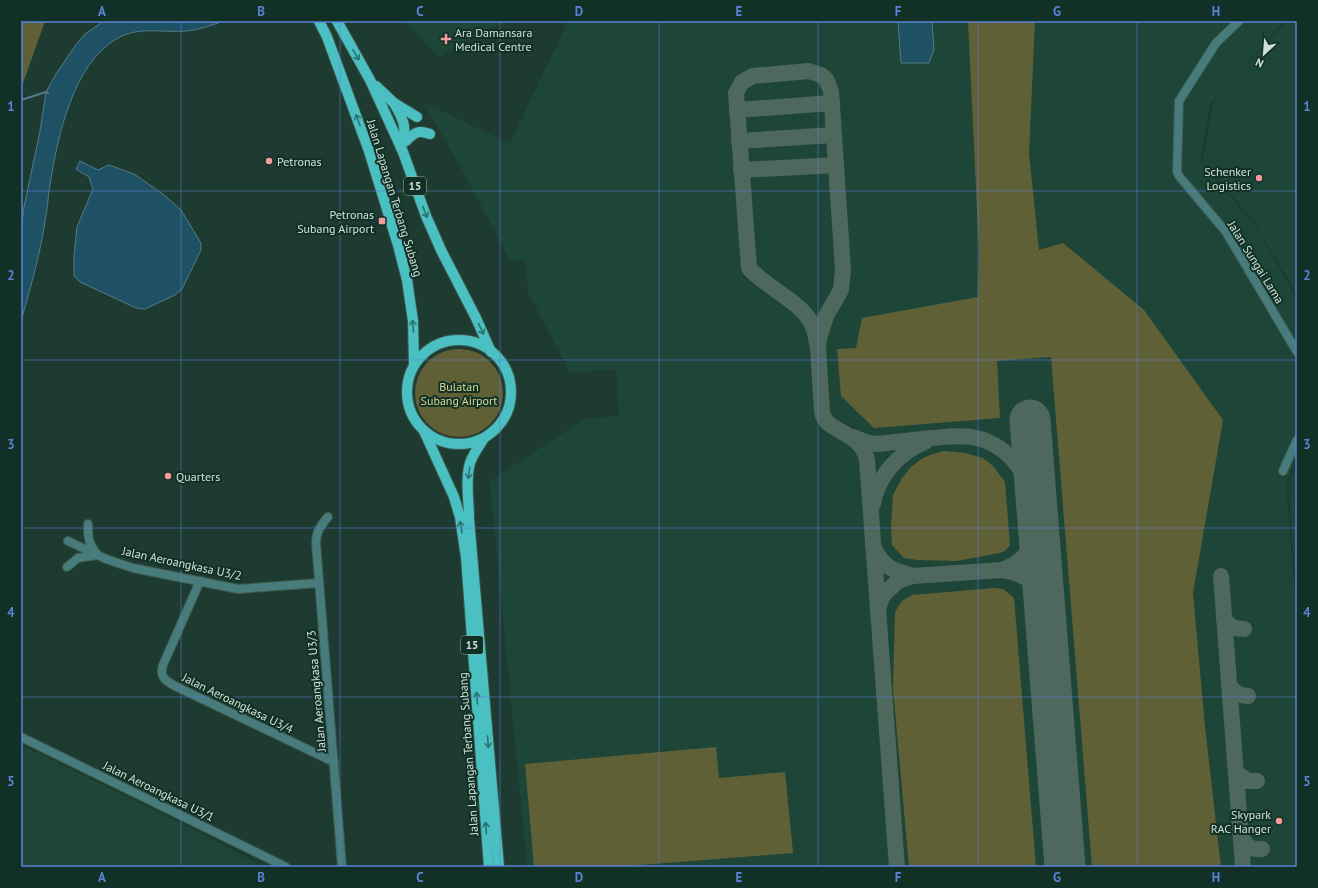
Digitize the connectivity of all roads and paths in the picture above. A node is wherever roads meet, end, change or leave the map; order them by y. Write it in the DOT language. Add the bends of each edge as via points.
graph roads {
  1 [pos="319,21"];
  2 [pos="336,21"];
  3 [pos="1239,21"];
  4 [pos="370,80"];
  5 [pos="394,103"];
  6 [pos="430,134"];
  7 [pos="403,147"];
  8 [pos="491,352"];
  9 [pos="1297,352"];
  10 [pos="414,365"];
  11 [pos="424,431"];
  12 [pos="484,438"];
  13 [pos="1297,440"];
  14 [pos="1283,471"];
  15 [pos="328,517"];
  16 [pos="88,524"];
  17 [pos="68,541"];
  18 [pos="98,555"];
  19 [pos="67,567"];
  20 [pos="200,581"];
  21 [pos="319,583"];
  22 [pos="21,737"];
  23 [pos="334,762"];
  24 [pos="286,867"];
  25 [pos="342,867"];
  26 [pos="489,867"];
  27 [pos="499,867"];
  10 -- 1 [label="main road, Jalan Lapangan Terbang Subang / 15, one-way" via="413,321 407,280 398,245 369,151"];
  2 -- 4 [label="main road, Jalan Lapangan Terbang Subang / 15, one-way"];
  3 -- 9 [label="street, Jalan Sungai Lama" via="1216,43 1179,101 1178,172 1226,232"];
  4 -- 5 [label="main road"];
  4 -- 7 [label="main road, Jalan Lapangan Terbang Subang / 15"];
  5 -- 7 [label="main road" via="405,125"];
  5 -- 7 [label="main road" via="415,120"];
  6 -- 7 [label="main road" via="414,133"];
  7 -- 8 [label="main road, Jalan Lapangan Terbang Subang / 15, one-way" via="440,250"];
  8 -- 10 [label="main road, 15" via="472,342 450,341 424,354"];
  8 -- 12 [label="main road, 15" via="501,362 508,375 510,404 496,429"];
  10 -- 11 [label="main road, 15" via="408,383 408,405"];
  11 -- 12 [label="main road, 15" via="438,440 453,444 469,443"];
  26 -- 11 [label="main road, Jalan Lapangan Terbang Subang / 15, one-way" via="466,557 454,497"];
  12 -- 27 [label="main road, Jalan Lapangan Terbang Subang / 15, one-way" via="470,463 469,512"];
  13 -- 14 [label="street"];
  15 -- 21 [label="street, Jalan Aeroangkasa U3/3" via="316,537"];
  16 -- 18 [label="street" via="91,547"];
  17 -- 18 [label="street, Jalan Aeroangkasa U3/2"];
  18 -- 19 [label="street" via="78,558"];
  18 -- 20 [label="street, Jalan Aeroangkasa U3/2" via="133,568"];
  20 -- 21 [label="street, Jalan Aeroangkasa U3/2" via="238,589"];
  20 -- 23 [label="street, Jalan Aeroangkasa U3/4" via="161,670 164,678 175,686"];
  21 -- 23 [label="street, Jalan Aeroangkasa U3/3"];
  22 -- 24 [label="street, Jalan Aeroangkasa U3/1"];
  23 -- 25 [label="street, Jalan Aeroangkasa U3/3"];
}
